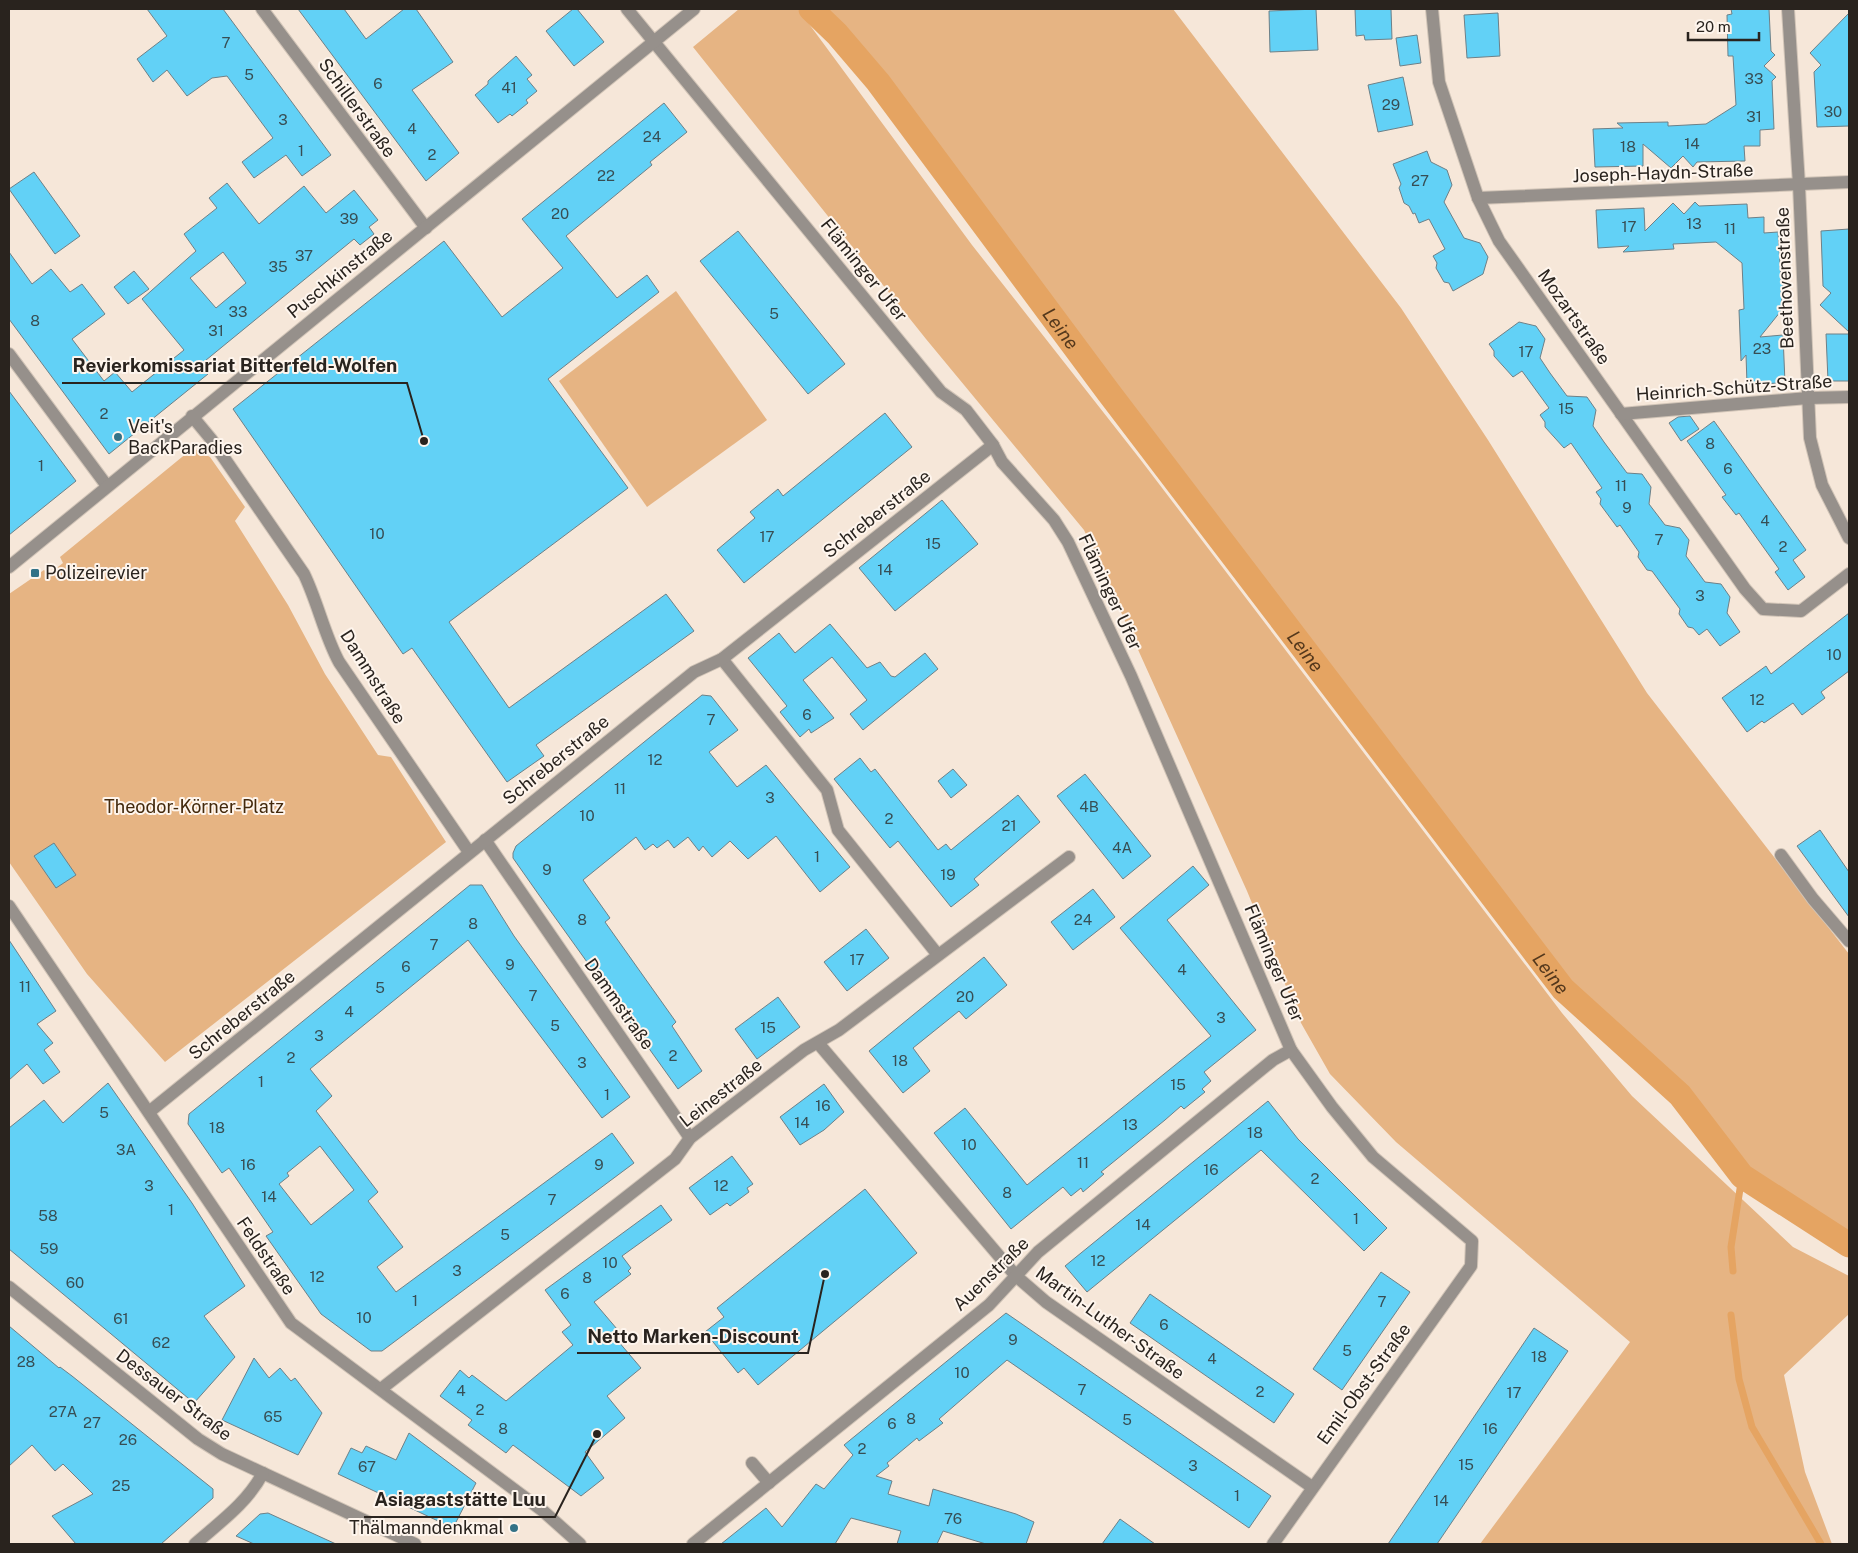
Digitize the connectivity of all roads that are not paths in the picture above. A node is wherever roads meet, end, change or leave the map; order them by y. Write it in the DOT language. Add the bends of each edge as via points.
graph roads {
  1 [pos="262,9"];
  2 [pos="628,9"];
  3 [pos="694,9"];
  4 [pos="1432,9"];
  5 [pos="1788,9"];
  6 [pos="653,41"];
  7 [pos="1849,182"];
  8 [pos="1799,185"];
  9 [pos="1478,198"];
  10 [pos="426,228"];
  11 [pos="9,354"];
  12 [pos="1849,397"];
  13 [pos="1808,398"];
  14 [pos="1620,414"];
  15 [pos="192,416"];
  16 [pos="993,445"];
  17 [pos="107,486"];
  18 [pos="1849,538"];
  19 [pos="9,567"];
  20 [pos="1849,574"];
  21 [pos="722,658"];
  22 [pos="484,840"];
  23 [pos="469,852"];
  24 [pos="1781,855"];
  25 [pos="1069,857"];
  26 [pos="9,906"];
  27 [pos="1849,941"];
  28 [pos="938,955"];
  29 [pos="818,1043"];
  30 [pos="1292,1050"];
  31 [pos="149,1112"];
  32 [pos="690,1138"];
  33 [pos="1472,1241"];
  34 [pos="1016,1276"];
  35 [pos="9,1287"];
  36 [pos="381,1389"];
  37 [pos="752,1463"];
  38 [pos="263,1473"];
  39 [pos="769,1483"];
  40 [pos="1312,1487"];
  41 [pos="195,1544"];
  42 [pos="415,1544"];
  43 [pos="580,1544"];
  44 [pos="693,1544"];
  45 [pos="1273,1544"];
  1 -- 10 [label="street, Schillerstraße"];
  2 -- 6 [label="street, Fläminger Ufer"];
  3 -- 6 [label="street, Puschkinstraße"];
  4 -- 9 [label="street, Mozartstraße" via="1439,82"];
  5 -- 8 [label="street, Beethovenstraße"];
  6 -- 10 [label="street, Puschkinstraße"];
  6 -- 16 [label="street, Fläminger Ufer" via="941,392 966,410"];
  7 -- 8 [label="street, Joseph-Haydn-Straße"];
  8 -- 9 [label="street, Joseph-Haydn-Straße"];
  8 -- 13 [label="street, Beethovenstraße"];
  9 -- 14 [label="street, Mozartstraße" via="1499,241"];
  10 -- 15 [label="street, Puschkinstraße"];
  11 -- 17 [label="street"];
  12 -- 13 [label="street, Heinrich-Schütz-Straße"];
  13 -- 14 [label="street, Heinrich-Schütz-Straße"];
  13 -- 18 [label="street, Beethovenstraße" via="1810,438 1822,485"];
  14 -- 20 [label="street, Mozartstraße" via="1745,589 1763,609 1801,612"];
  15 -- 17 [label="street, Puschkinstraße"];
  15 -- 23 [label="street, Dammstraße" via="304,574 329,644 339,662"];
  16 -- 21 [label="street, Schreberstraße"];
  16 -- 30 [label="street, Fläminger Ufer" via="1002,462 1054,520 1068,542 1131,676"];
  17 -- 19 [label="street, Puschkinstraße"];
  21 -- 22 [label="street, Schreberstraße" via="694,672"];
  21 -- 28 [label="street" via="827,790 838,830"];
  22 -- 23 [label="street, Schreberstraße"];
  22 -- 32 [label="street, Dammstraße"];
  23 -- 31 [label="street, Schreberstraße"];
  24 -- 27 [label="street"];
  25 -- 28 [label="street, Leinestraße"];
  26 -- 31 [label="street, Feldstraße"];
  28 -- 29 [label="street, Leinestraße"];
  29 -- 32 [label="street, Leinestraße" via="804,1050"];
  29 -- 34 [label="street, Martin-Luther-Straße"];
  30 -- 33 [label="street, Fläminger Ufer" via="1332,1107 1373,1157"];
  30 -- 34 [label="street, Auenstraße" via="1273,1060 1038,1252"];
  31 -- 36 [label="street, Feldstraße" via="291,1323"];
  32 -- 36 [label="street, Leinestraße" via="675,1159"];
  33 -- 40 [label="street, Emil-Obst-Straße" via="1471,1266"];
  34 -- 39 [label="street, Auenstraße" via="989,1305"];
  34 -- 40 [label="street, Martin-Luther-Straße" via="1046,1302"];
  35 -- 38 [label="street, Dessauer Straße" via="198,1439"];
  36 -- 43 [label="street, Feldstraße" via="543,1511"];
  37 -- 39 [label="street"];
  38 -- 41 [label="street" via="242,1503"];
  38 -- 42 [label="street, Dessauer Straße"];
  39 -- 44 [label="street, Auenstraße"];
  40 -- 45 [label="street, Emil-Obst-Straße"];
}
